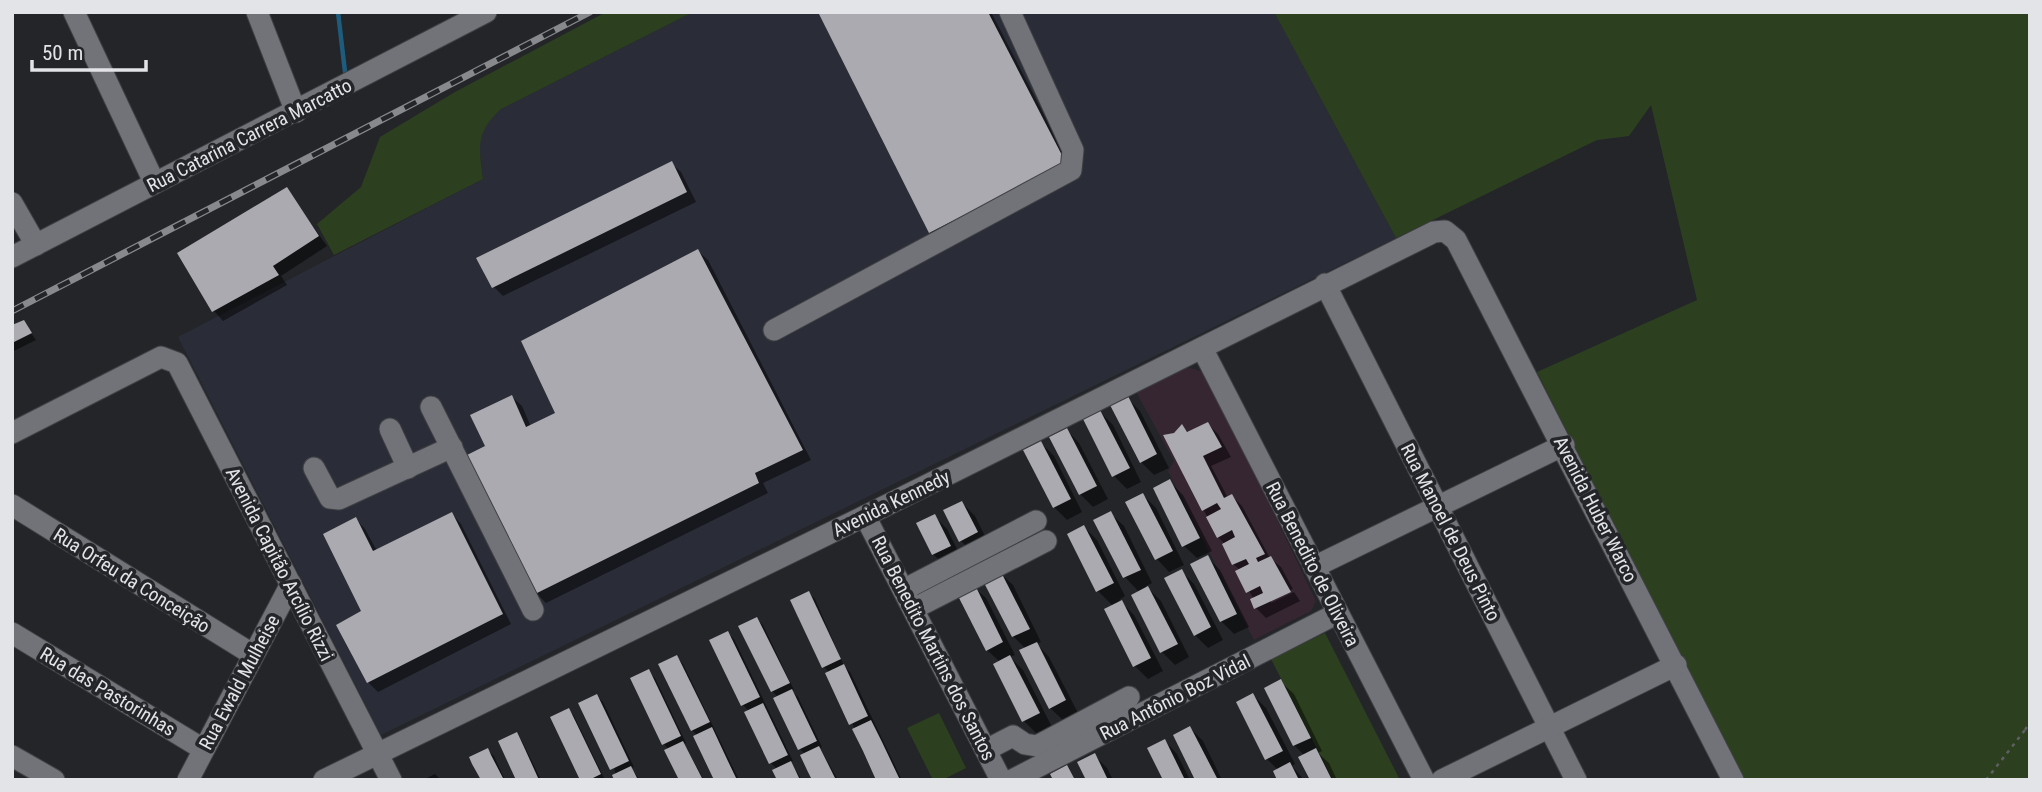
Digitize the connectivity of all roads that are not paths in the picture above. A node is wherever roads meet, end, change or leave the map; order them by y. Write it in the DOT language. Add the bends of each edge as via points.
graph roads {
  1 [pos="74,12"];
  2 [pos="257,12"];
  3 [pos="486,12"];
  4 [pos="1010,12"];
  5 [pos="296,112"];
  6 [pos="154,182"];
  7 [pos="12,203"];
  8 [pos="1456,240"];
  9 [pos="36,245"];
  10 [pos="12,257"];
  11 [pos="1325,284"];
  12 [pos="774,330"];
  13 [pos="1202,348"];
  14 [pos="431,407"];
  15 [pos="390,429"];
  16 [pos="12,433"];
  17 [pos="1564,445"];
  18 [pos="452,447"];
  19 [pos="314,468"];
  20 [pos="408,468"];
  21 [pos="12,505"];
  22 [pos="1438,506"];
  23 [pos="865,516"];
  24 [pos="1036,521"];
  25 [pos="1046,541"];
  26 [pos="1314,567"];
  27 [pos="291,584"];
  28 [pos="905,589"];
  29 [pos="915,608"];
  30 [pos="533,610"];
  31 [pos="1338,613"];
  32 [pos="12,633"];
  33 [pos="252,654"];
  34 [pos="1676,665"];
  35 [pos="1129,696"];
  36 [pos="1549,727"];
  37 [pos="203,748"];
  38 [pos="986,750"];
  39 [pos="377,754"];
  40 [pos="12,756"];
  41 [pos="54,780"];
  42 [pos="188,780"];
  43 [pos="324,780"];
  44 [pos="391,780"];
  45 [pos="1002,780"];
  46 [pos="1012,780"];
  47 [pos="1424,780"];
  48 [pos="1442,780"];
  49 [pos="1576,780"];
  50 [pos="1733,780"];
  1 -- 6 [label="street"];
  2 -- 5 [label="street"];
  3 -- 5 [label="street, Rua Catarina Carrera Marcatto"];
  4 -- 12 [label="street" via="1073,150 1071,170"];
  5 -- 6 [label="street, Rua Catarina Carrera Marcatto"];
  6 -- 9 [label="street, Rua Catarina Carrera Marcatto"];
  7 -- 9 [label="street"];
  8 -- 11 [label="street, Avenida Kennedy" via="1445,231 1434,232"];
  8 -- 17 [label="street, Avenida Huber Warco"];
  9 -- 10 [label="street, Rua Catarina Carrera Marcatto"];
  11 -- 13 [label="street, Avenida Kennedy"];
  11 -- 22 [label="street, Rua Manoel de Deus Pinto"];
  13 -- 23 [label="street, Avenida Kennedy"];
  13 -- 26 [label="street, Rua Benedito de Oliveira"];
  14 -- 18 [label="street"];
  15 -- 20 [label="street"];
  16 -- 27 [label="street, Avenida Capitão Arcílio Rizzi" via="162,357 177,363"];
  17 -- 22 [label="street"];
  17 -- 34 [label="street, Avenida Huber Warco"];
  18 -- 20 [label="street"];
  18 -- 30 [label="street"];
  19 -- 20 [label="street" via="334,500"];
  21 -- 33 [label="street, Rua Orfeu da Conceição"];
  22 -- 26 [label="street"];
  22 -- 36 [label="street, Rua Manoel de Deus Pinto"];
  23 -- 28 [label="street, Rua Benedito Martins dos Santos"];
  23 -- 39 [label="street, Avenida Kennedy"];
  24 -- 28 [label="street"];
  25 -- 29 [label="street"];
  26 -- 31 [label="street, Rua Benedito de Oliveira"];
  27 -- 33 [label="street, Rua Ewald Mulheise"];
  27 -- 39 [label="street, Avenida Capitão Arcílio Rizzi"];
  28 -- 29 [label="street, Rua Benedito Martins dos Santos"];
  29 -- 38 [label="street, Rua Benedito Martins dos Santos"];
  31 -- 46 [label="street, Rua Antônio Boz Vidal"];
  31 -- 47 [label="street, Rua Benedito de Oliveira"];
  32 -- 37 [label="street, Rua das Pastorinhas"];
  33 -- 37 [label="street, Rua Ewald Mulheise"];
  34 -- 36 [label="street"];
  34 -- 50 [label="street, Avenida Huber Warco"];
  35 -- 38 [label="street" via="1037,747 1013,736"];
  36 -- 48 [label="street"];
  36 -- 49 [label="street, Rua Manoel de Deus Pinto"];
  37 -- 42 [label="street, Rua Ewald Mulheise"];
  38 -- 45 [label="street, Rua Benedito Martins dos Santos"];
  39 -- 43 [label="street, Avenida Kennedy"];
  39 -- 44 [label="street, Avenida Capitão Arcílio Rizzi"];
  40 -- 41 [label="street"];
}
